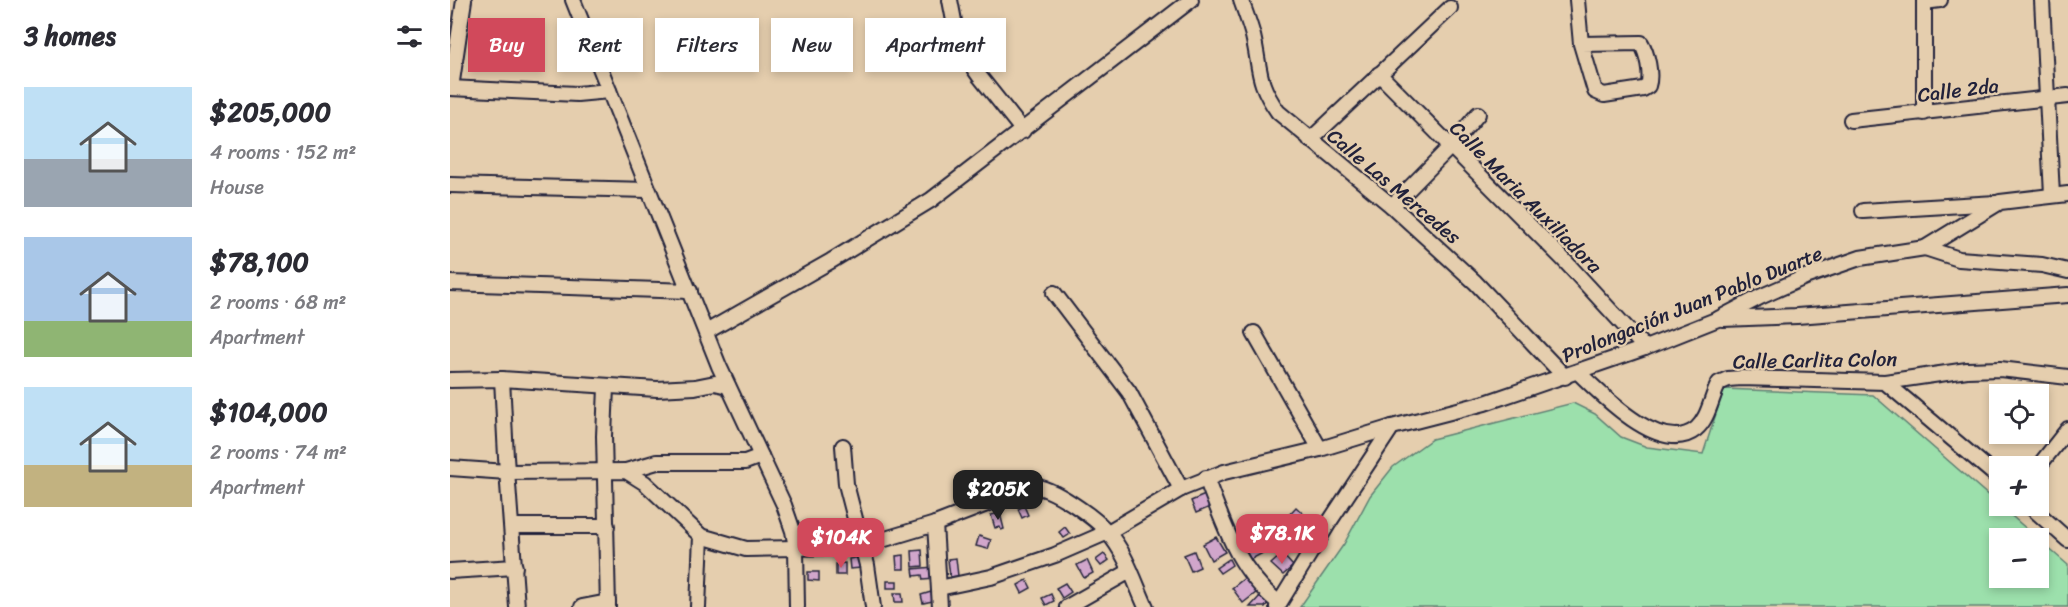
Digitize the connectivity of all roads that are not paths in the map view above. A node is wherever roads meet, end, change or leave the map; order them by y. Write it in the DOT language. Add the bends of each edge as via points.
graph roads {
  1 [pos="464,0"];
  2 [pos="573,0"];
  3 [pos="950,0"];
  4 [pos="1191,0"];
  5 [pos="1241,0"];
  6 [pos="1577,0"];
  7 [pos="1940,0"];
  8 [pos="2042,0"];
  9 [pos="1924,1"];
  10 [pos="1450,8"];
  11 [pos="1581,44"];
  12 [pos="1379,74"];
  13 [pos="451,88"];
  14 [pos="609,91"];
  15 [pos="2068,96"];
  16 [pos="2047,99"];
  17 [pos="1924,113"];
  18 [pos="1478,114"];
  19 [pos="1851,120"];
  20 [pos="1023,131"];
  21 [pos="1310,140"];
  22 [pos="1450,147"];
  23 [pos="450,185"];
  24 [pos="648,190"];
  25 [pos="2068,194"];
  26 [pos="2052,195"];
  27 [pos="2000,202"];
  28 [pos="1392,206"];
  29 [pos="1863,212"];
  30 [pos="1925,248"];
  31 [pos="2068,271"];
  32 [pos="450,283"];
  33 [pos="690,291"];
  34 [pos="1054,292"];
  35 [pos="2068,295"];
  36 [pos="1718,319"];
  37 [pos="706,332"];
  38 [pos="1254,333"];
  39 [pos="1645,348"];
  40 [pos="1571,374"];
  41 [pos="2068,377"];
  42 [pos="502,379"];
  43 [pos="450,380"];
  44 [pos="1885,382"];
  45 [pos="721,385"];
  46 [pos="606,387"];
  47 [pos="1392,427"];
  48 [pos="2068,429"];
  49 [pos="843,446"];
  50 [pos="1320,449"];
  51 [pos="760,456"];
  52 [pos="2047,456"];
  53 [pos="450,468"];
  54 [pos="605,470"];
  55 [pos="1989,470"];
  56 [pos="626,471"];
  57 [pos="507,472"];
  58 [pos="1206,478"];
  59 [pos="1181,489"];
  60 [pos="2041,516"];
  61 [pos="935,524"];
  62 [pos="512,526"];
  63 [pos="607,526"];
  64 [pos="1108,532"];
  65 [pos="700,536"];
  66 [pos="2068,540"];
  67 [pos="862,546"];
  68 [pos="796,548"];
  69 [pos="515,567"];
  70 [pos="450,571"];
  71 [pos="1130,571"];
  72 [pos="939,588"];
  73 [pos="608,604"];
  74 [pos="1278,605"];
  75 [pos="517,607"];
  76 [pos="582,607"];
  77 [pos="699,607"];
  78 [pos="797,607"];
  79 [pos="873,607"];
  80 [pos="940,607"];
  81 [pos="1068,607"];
  82 [pos="1146,607"];
  1 -- 13 [label="street"];
  2 -- 14 [label="street"];
  3 -- 20 [label="street" via="959,47"];
  4 -- 20 [label="street"];
  5 -- 21 [label="street, Calle Las Mercedes" via="1266,94 1278,112"];
  6 -- 11 [label="street"];
  7 -- 9 [label="street"];
  8 -- 16 [label="street"];
  9 -- 17 [label="street"];
  10 -- 12 [label="street"];
  11 -- 11 [label="street" via="1595,91 1604,95 1648,86 1641,43"];
  12 -- 21 [label="street"];
  12 -- 22 [label="street, Calle Maria Auxiliadora"];
  13 -- 14 [label="street" via="577,94"];
  14 -- 24 [label="street"];
  15 -- 16 [label="street, Calle 2da"];
  16 -- 17 [label="street, Calle 2da"];
  16 -- 26 [label="street"];
  17 -- 19 [label="street, Calle 2da"];
  18 -- 22 [label="street"];
  20 -- 37 [label="street" via="931,200"];
  21 -- 28 [label="street, Calle Las Mercedes"];
  22 -- 28 [label="street"];
  22 -- 39 [label="street, Calle Maria Auxiliadora" via="1563,259"];
  23 -- 24 [label="street"];
  24 -- 33 [label="street"];
  25 -- 26 [label="street, Prolongación Juan Pablo Duarte"];
  26 -- 27 [label="street, Prolongación Juan Pablo Duarte"];
  27 -- 29 [label="street"];
  27 -- 30 [label="street, Prolongación Juan Pablo Duarte"];
  28 -- 40 [label="street, Calle Las Mercedes"];
  30 -- 31 [label="street" via="1959,259 2042,265"];
  30 -- 36 [label="street, Prolongación Juan Pablo Duarte" via="1860,258 1816,273"];
  32 -- 33 [label="street"];
  33 -- 37 [label="street"];
  34 -- 59 [label="street" via="1128,392"];
  35 -- 36 [label="street"];
  36 -- 39 [label="street, Prolongación Juan Pablo Duarte"];
  37 -- 45 [label="street" via="719,366"];
  38 -- 50 [label="street"];
  39 -- 40 [label="street, Prolongación Juan Pablo Duarte"];
  40 -- 44 [label="street, Calle Carlita Colon" via="1630,420 1671,436 1685,435 1696,428 1704,419 1719,383 1728,379"];
  40 -- 47 [label="street, Prolongación Juan Pablo Duarte" via="1485,404"];
  41 -- 44 [label="street, Calle Carlita Colon" via="1966,369"];
  42 -- 43 [label="street"];
  42 -- 46 [label="street"];
  42 -- 57 [label="street"];
  44 -- 55 [label="street"];
  45 -- 46 [label="street"];
  45 -- 51 [label="street"];
  46 -- 54 [label="street"];
  47 -- 50 [label="street, Prolongación Juan Pablo Duarte"];
  47 -- 74 [label="street"];
  48 -- 52 [label="street"];
  49 -- 67 [label="street" via="846,484"];
  50 -- 58 [label="street, Prolongación Juan Pablo Duarte"];
  51 -- 56 [label="street" via="745,462 657,462"];
  51 -- 68 [label="street" via="784,505"];
  53 -- 57 [label="street"];
  54 -- 56 [label="street"];
  54 -- 57 [label="street"];
  54 -- 63 [label="street"];
  56 -- 65 [label="street" via="645,483"];
  57 -- 62 [label="street"];
  58 -- 59 [label="street, Prolongación Juan Pablo Duarte"];
  58 -- 74 [label="street" via="1246,570"];
  59 -- 64 [label="street, Prolongación Juan Pablo Duarte"];
  60 -- 66 [label="street"];
  61 -- 64 [label="street" via="1036,486 1055,492"];
  61 -- 67 [label="street"];
  61 -- 72 [label="street"];
  62 -- 63 [label="street"];
  62 -- 69 [label="street"];
  63 -- 73 [label="street"];
  64 -- 71 [label="street"];
  64 -- 72 [label="street, Prolongación Juan Pablo Duarte" via="991,577"];
  65 -- 68 [label="street" via="746,549"];
  65 -- 77 [label="street"];
  67 -- 68 [label="street"];
  67 -- 79 [label="street"];
  68 -- 78 [label="street"];
  69 -- 70 [label="street"];
  69 -- 75 [label="street"];
  71 -- 81 [label="street"];
  71 -- 82 [label="street"];
  72 -- 80 [label="street"];
  73 -- 76 [label="street"];
}
